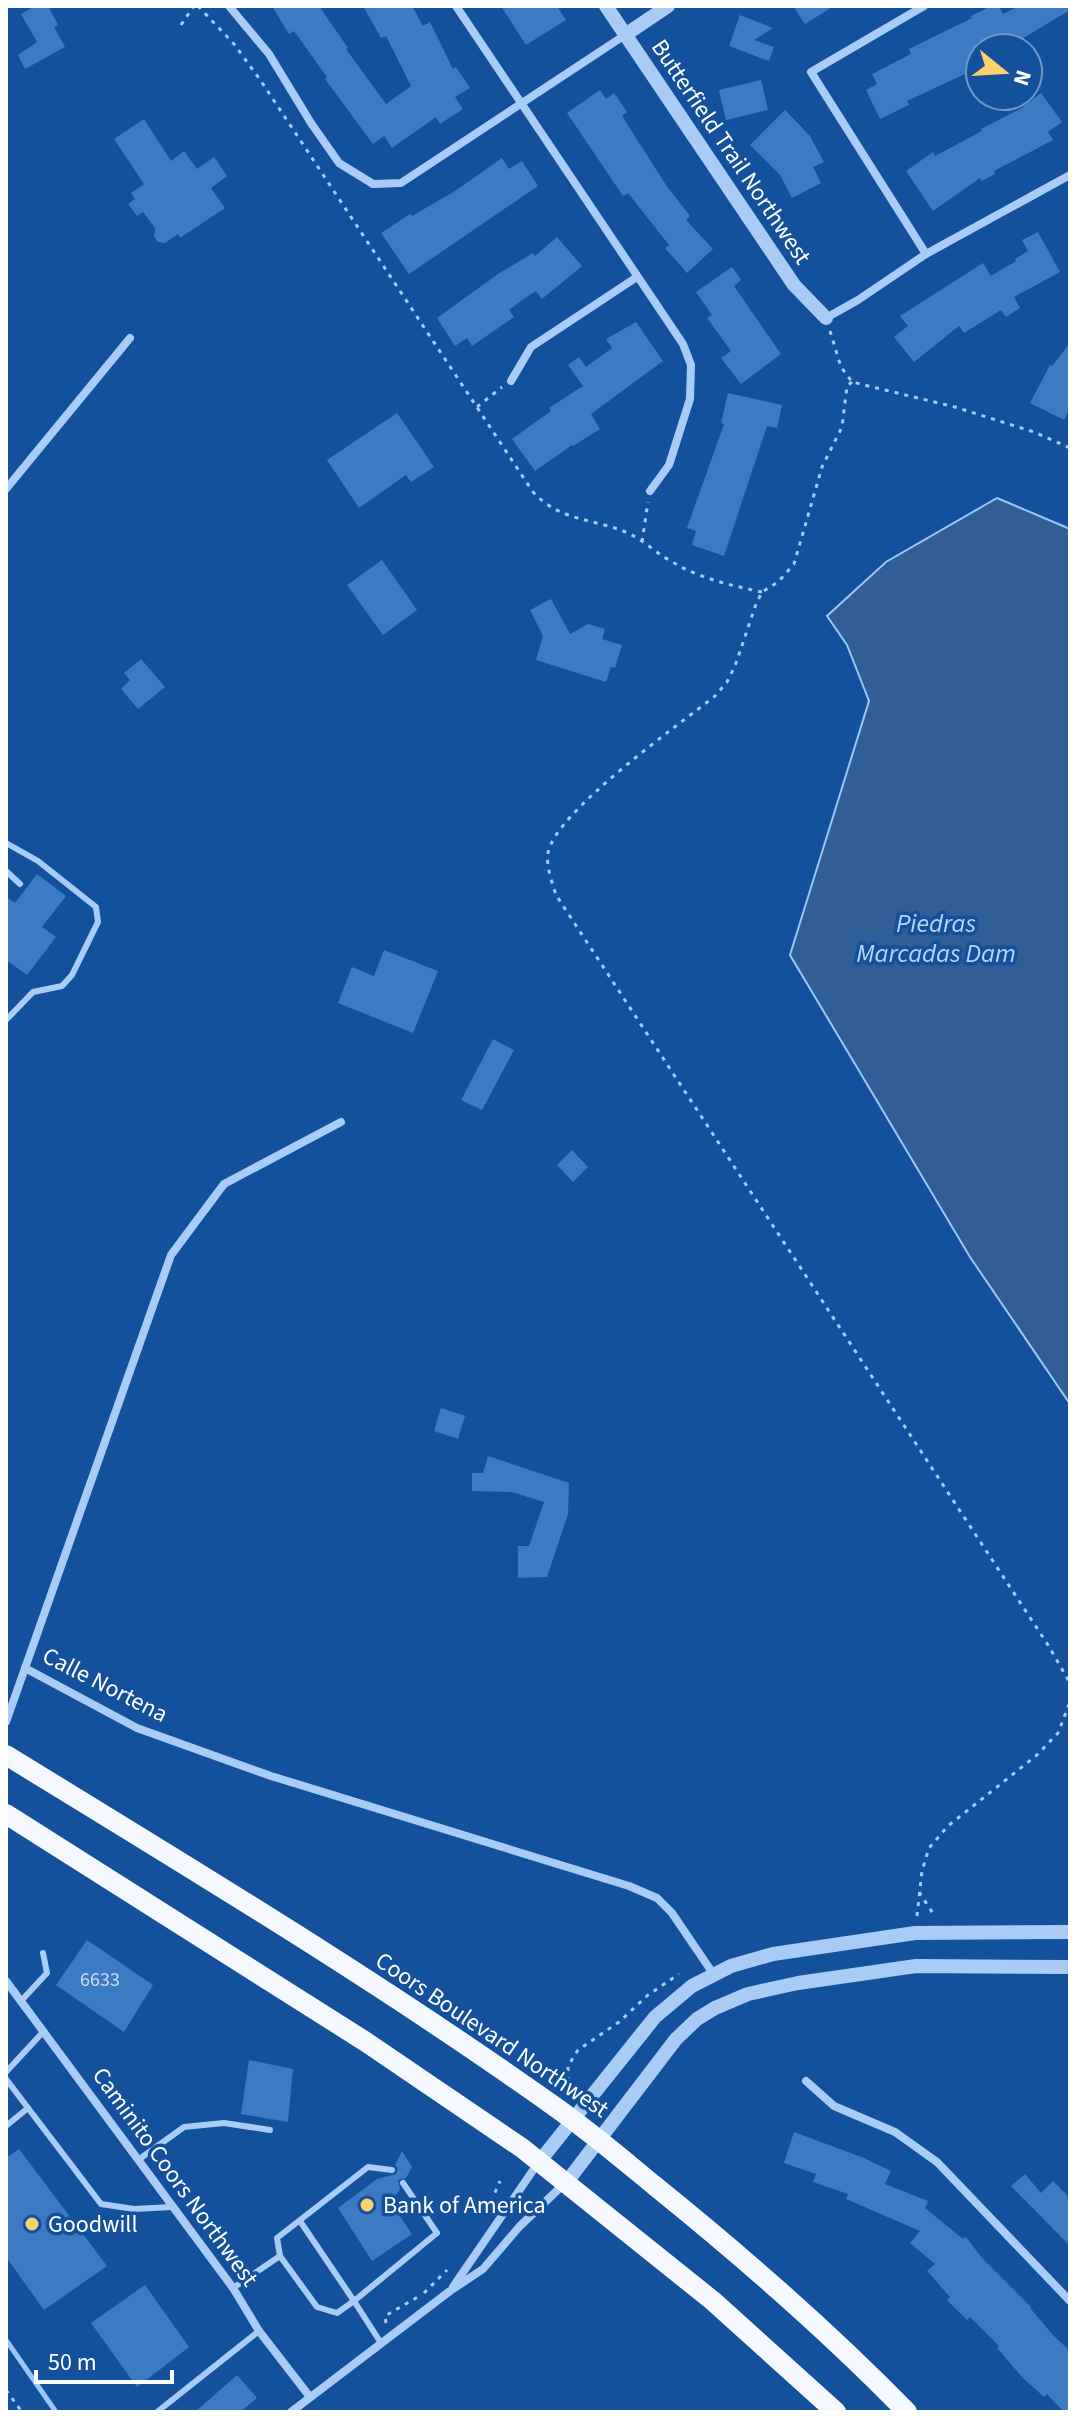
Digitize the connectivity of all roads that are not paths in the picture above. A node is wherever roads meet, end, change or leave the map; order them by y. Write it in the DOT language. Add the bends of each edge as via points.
graph roads {
  1 [pos="229,6"];
  2 [pos="456,6"];
  3 [pos="606,6"];
  4 [pos="668,6"];
  5 [pos="924,6"];
  6 [pos="625,35"];
  7 [pos="523,104"];
  8 [pos="1070,175"];
  9 [pos="926,254"];
  10 [pos="637,277"];
  11 [pos="826,318"];
  12 [pos="130,338"];
  13 [pos="511,381"];
  14 [pos="6,489"];
  15 [pos="650,491"];
  16 [pos="6,843"];
  17 [pos="6,871"];
  18 [pos="20,884"];
  19 [pos="6,1020"];
  20 [pos="341,1122"];
  21 [pos="25,1668"];
  22 [pos="6,1722"];
  23 [pos="6,1755"];
  24 [pos="9,1820"];
  25 [pos="1070,1932"];
  26 [pos="43,1953"];
  27 [pos="1070,1967"];
  28 [pos="714,1975"];
  29 [pos="6,1981"];
  30 [pos="21,2001"];
  31 [pos="44,2031"];
  32 [pos="6,2072"];
  33 [pos="6,2079"];
  34 [pos="806,2081"];
  35 [pos="28,2108"];
  36 [pos="573,2120"];
  37 [pos="6,2126"];
  38 [pos="270,2130"];
  39 [pos="599,2141"];
  40 [pos="138,2160"];
  41 [pos="539,2162"];
  42 [pos="392,2170"];
  43 [pos="403,2183"];
  44 [pos="566,2183"];
  45 [pos="172,2207"];
  46 [pos="300,2221"];
  47 [pos="280,2256"];
  48 [pos="233,2288"];
  49 [pos="450,2291"];
  50 [pos="354,2301"];
  51 [pos="1070,2301"];
  52 [pos="259,2331"];
  53 [pos="384,2341"];
  54 [pos="310,2397"];
  55 [pos="157,2412"];
  56 [pos="291,2412"];
  57 [pos="836,2412"];
  58 [pos="907,2412"];
  1 -- 7 [label="street" via="269,54 339,163 373,184 401,183"];
  2 -- 7 [label="street"];
  3 -- 6 [label="street, Butterfield Trail Northwest"];
  4 -- 6 [label="street"];
  5 -- 9 [label="street" via="811,72"];
  6 -- 7 [label="street"];
  6 -- 11 [label="street, Butterfield Trail Northwest" via="794,285"];
  7 -- 10 [label="street"];
  8 -- 9 [label="street"];
  9 -- 11 [label="street"];
  10 -- 13 [label="street" via="531,347"];
  10 -- 15 [label="street" via="683,344 691,365 690,399 669,465"];
  12 -- 14 [label="street"];
  16 -- 19 [label="lane" via="96,907 98,922 62,986 33,992"];
  17 -- 18 [label="lane"];
  20 -- 21 [label="street, Calle Nortena" via="224,1184 171,1255"];
  21 -- 22 [label="street"];
  21 -- 28 [label="street, Calle Nortena" via="137,1728 657,1898"];
  23 -- 36 [label="main road, Coors Boulevard Northwest" via="297,1934"];
  24 -- 41 [label="main road" via="366,2042"];
  25 -- 28 [label="street" via="915,1933 773,1954"];
  26 -- 30 [label="lane" via="47,1973"];
  27 -- 39 [label="street" via="916,1966 748,1994 697,2019 676,2039"];
  28 -- 36 [label="street" via="655,2017"];
  29 -- 30 [label="street, Caminito Coors Northwest"];
  30 -- 31 [label="street, Caminito Coors Northwest"];
  31 -- 32 [label="lane"];
  31 -- 40 [label="street, Caminito Coors Northwest"];
  33 -- 35 [label="lane"];
  34 -- 51 [label="street" via="834,2106 895,2132 937,2162"];
  35 -- 37 [label="lane"];
  35 -- 45 [label="lane" via="101,2204"];
  36 -- 39 [label="main road, Coors Boulevard Northwest"];
  36 -- 41 [label="street"];
  38 -- 40 [label="lane" via="224,2123 184,2127"];
  39 -- 44 [label="street"];
  39 -- 58 [label="main road, Coors Boulevard Northwest" via="779,2290"];
  40 -- 45 [label="street, Caminito Coors Northwest"];
  41 -- 44 [label="main road"];
  41 -- 49 [label="street"];
  42 -- 46 [label="lane" via="368,2167"];
  43 -- 50 [label="lane" via="437,2233"];
  44 -- 49 [label="street" via="483,2269"];
  44 -- 57 [label="main road" via="713,2301"];
  45 -- 48 [label="street, Caminito Coors Northwest"];
  46 -- 47 [label="lane" via="277,2238"];
  46 -- 50 [label="lane"];
  47 -- 48 [label="lane"];
  47 -- 50 [label="lane" via="317,2307 337,2313"];
  48 -- 52 [label="street, Caminito Coors Northwest"];
  49 -- 53 [label="street"];
  50 -- 53 [label="lane"];
  52 -- 54 [label="street, Caminito Coors Northwest"];
  52 -- 55 [label="lane"];
  53 -- 54 [label="street"];
  54 -- 56 [label="street"];
}
